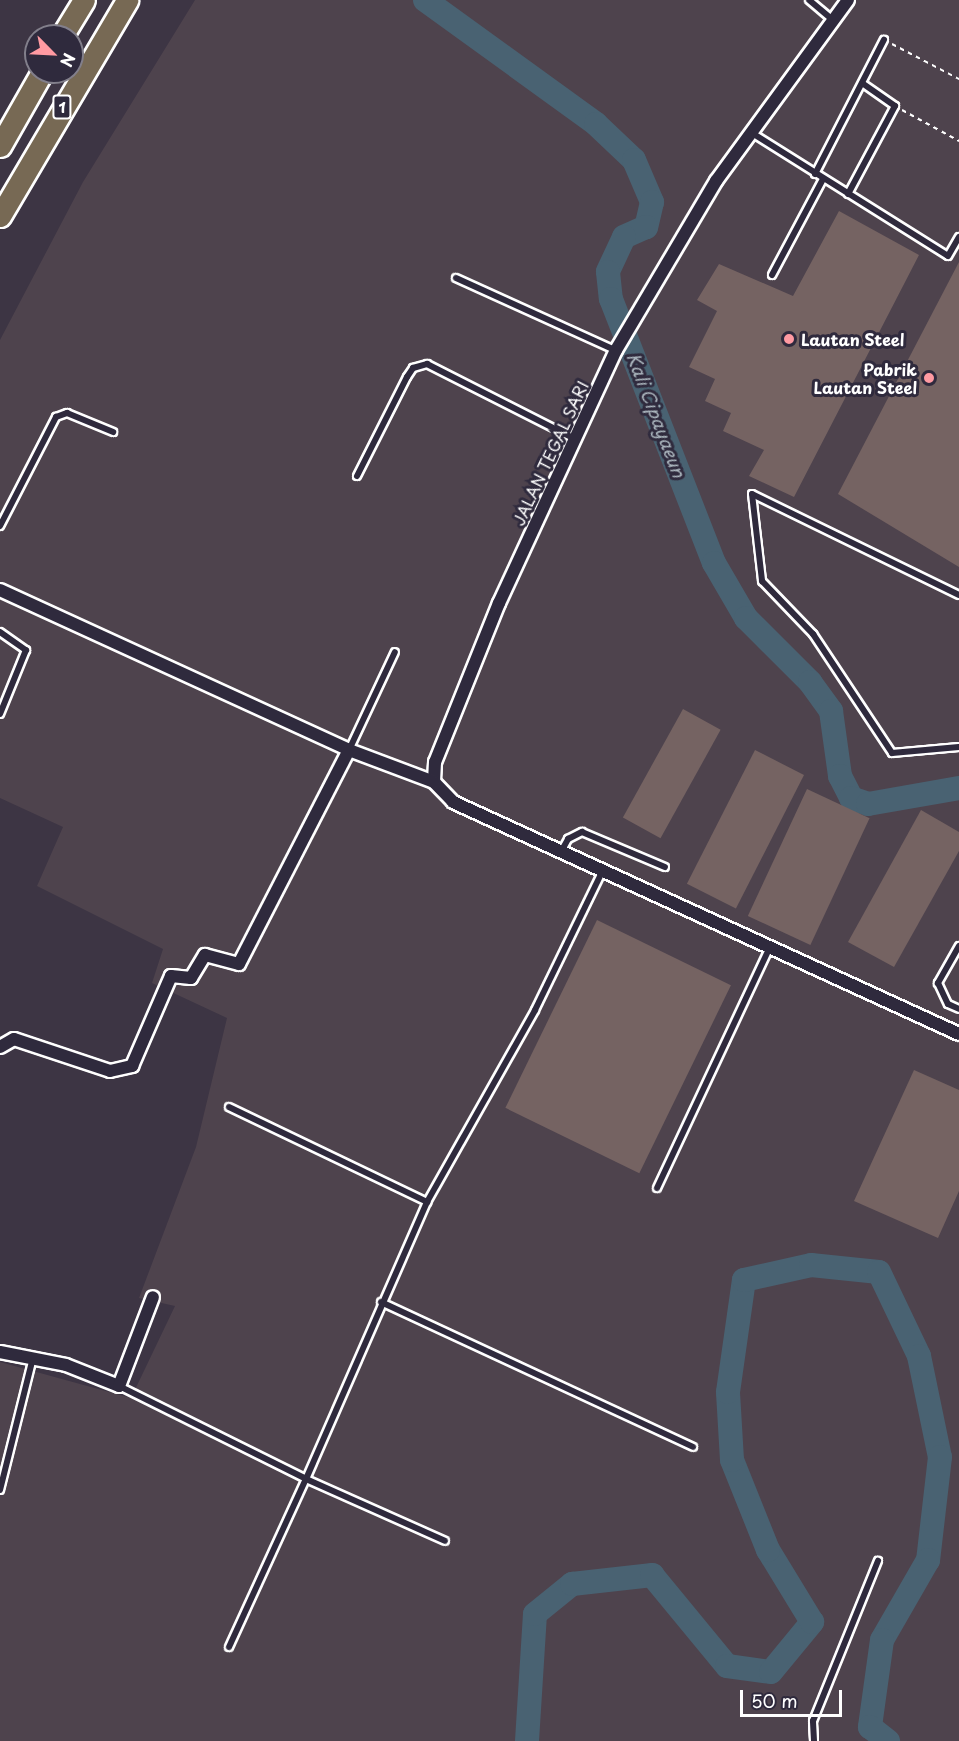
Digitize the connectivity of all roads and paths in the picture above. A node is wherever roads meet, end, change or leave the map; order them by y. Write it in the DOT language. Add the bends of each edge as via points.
graph roads {
  1 [pos="84,0"];
  2 [pos="127,0"];
  3 [pos="809,0"];
  4 [pos="848,0"];
  5 [pos="833,20"];
  6 [pos="69,24"];
  7 [pos="885,40"];
  8 [pos="959,79"];
  9 [pos="862,83"];
  10 [pos="35,84"];
  11 [pos="895,106"];
  12 [pos="752,133"];
  13 [pos="959,140"];
  14 [pos="0,146"];
  15 [pos="815,174"];
  16 [pos="823,179"];
  17 [pos="848,194"];
  18 [pos="0,216"];
  19 [pos="959,237"];
  20 [pos="772,275"];
  21 [pos="456,278"];
  22 [pos="619,345"];
  23 [pos="113,432"];
  24 [pos="573,438"];
  25 [pos="357,476"];
  26 [pos="0,525"];
  27 [pos="0,590"];
  28 [pos="959,595"];
  29 [pos="0,632"];
  30 [pos="395,652"];
  31 [pos="0,714"];
  32 [pos="959,747"];
  33 [pos="349,750"];
  34 [pos="434,782"];
  35 [pos="562,850"];
  36 [pos="665,867"];
  37 [pos="603,868"];
  38 [pos="770,946"];
  39 [pos="959,946"];
  40 [pos="959,1009"];
  41 [pos="959,1034"];
  42 [pos="0,1047"];
  43 [pos="229,1107"];
  44 [pos="657,1188"];
  45 [pos="427,1202"];
  46 [pos="153,1297"];
  47 [pos="381,1302"];
  48 [pos="0,1352"];
  49 [pos="33,1358"];
  50 [pos="119,1386"];
  51 [pos="693,1447"];
  52 [pos="306,1479"];
  53 [pos="0,1490"];
  54 [pos="446,1541"];
  55 [pos="878,1561"];
  56 [pos="229,1647"];
  57 [pos="814,1741"];
  1 -- 6 [label="highway"];
  2 -- 18 [label="highway, 1"];
  3 -- 5 [label="lane"];
  4 -- 5 [label="street, JALAN TEGAL SARI"];
  5 -- 12 [label="street, JALAN TEGAL SARI"];
  7 -- 8 [label="path"];
  7 -- 9 [label="lane"];
  9 -- 11 [label="lane"];
  9 -- 15 [label="lane"];
  10 -- 14 [label="highway, 1"];
  11 -- 13 [label="path"];
  11 -- 17 [label="lane"];
  12 -- 15 [label="lane"];
  12 -- 22 [label="street, JALAN TEGAL SARI" via="658,271"];
  15 -- 16 [label="lane"];
  16 -- 17 [label="lane"];
  16 -- 20 [label="lane"];
  17 -- 19 [label="lane" via="948,256"];
  21 -- 22 [label="lane"];
  22 -- 24 [label="street, JALAN TEGAL SARI"];
  23 -- 26 [label="lane" via="67,413 56,417"];
  24 -- 25 [label="lane" via="427,364 413,368 407,377"];
  24 -- 34 [label="street, JALAN TEGAL SARI" via="495,613 435,762"];
  27 -- 33 [label="street"];
  28 -- 32 [label="lane" via="752,494 762,581 813,634 892,753"];
  29 -- 31 [label="lane" via="26,650"];
  30 -- 33 [label="lane"];
  33 -- 34 [label="street"];
  33 -- 42 [label="street" via="244,956 235,966 205,955 191,978 171,976 132,1066 110,1071 15,1039"];
  34 -- 35 [label="street" via="453,802"];
  35 -- 36 [label="lane" via="568,838 582,832"];
  35 -- 37 [label="street"];
  37 -- 38 [label="street"];
  37 -- 45 [label="lane" via="535,1010"];
  38 -- 41 [label="street"];
  38 -- 44 [label="lane"];
  39 -- 40 [label="lane" via="938,983 948,1004"];
  43 -- 45 [label="lane"];
  45 -- 47 [label="lane"];
  46 -- 50 [label="street"];
  47 -- 51 [label="lane"];
  47 -- 52 [label="lane"];
  48 -- 49 [label="street"];
  49 -- 50 [label="street"];
  49 -- 53 [label="lane"];
  50 -- 52 [label="lane"];
  52 -- 54 [label="lane"];
  52 -- 56 [label="lane"];
  55 -- 57 [label="lane" via="813,1721"];
}
